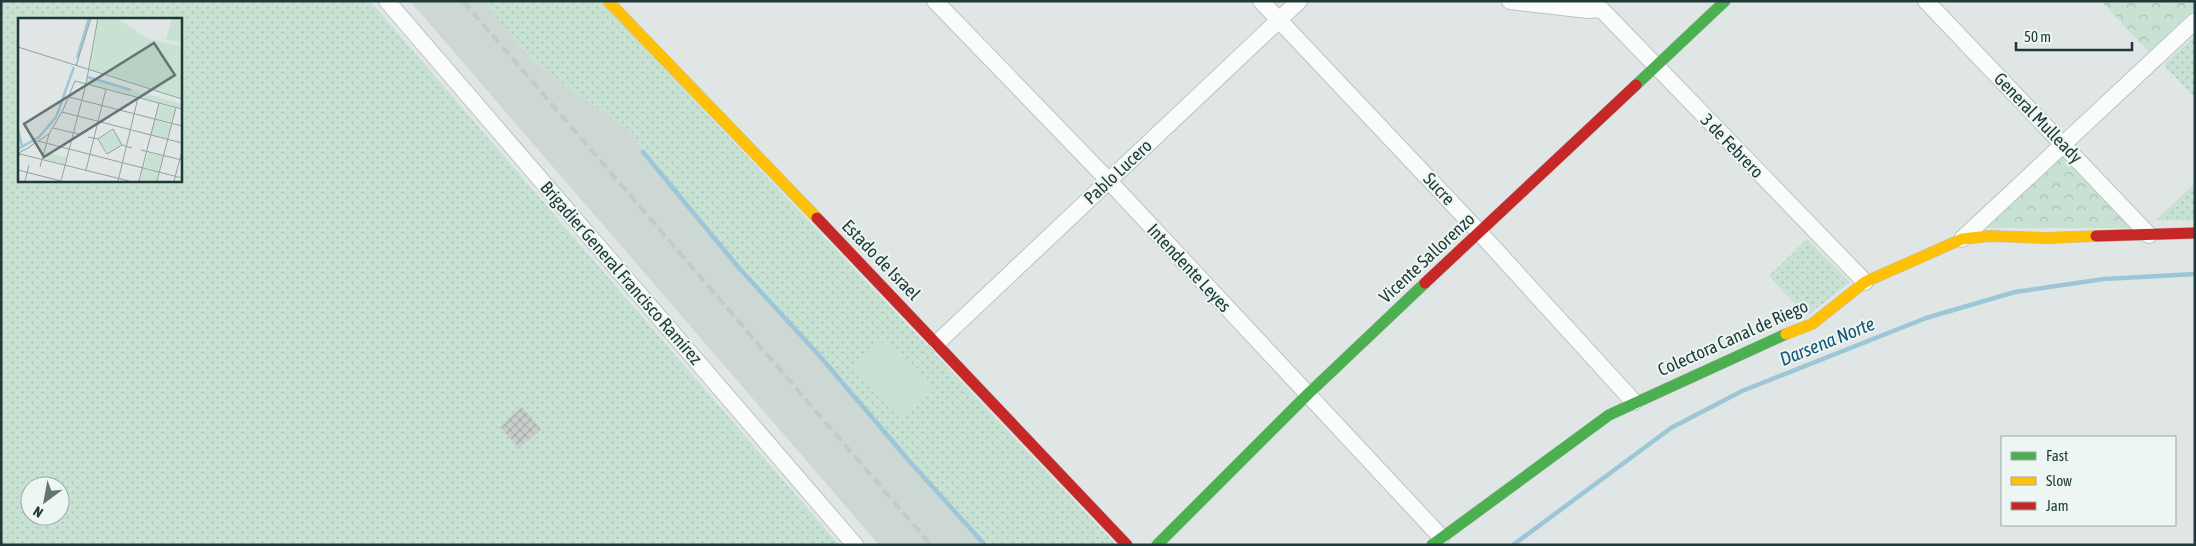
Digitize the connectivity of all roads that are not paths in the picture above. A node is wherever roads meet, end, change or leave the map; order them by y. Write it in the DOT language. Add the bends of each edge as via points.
graph roads {
  1 [pos="387,1"];
  2 [pos="608,1"];
  3 [pos="935,1"];
  4 [pos="1261,1"];
  5 [pos="1299,1"];
  6 [pos="1510,1"];
  7 [pos="1725,1"];
  8 [pos="1926,1"];
  9 [pos="1602,5"];
  10 [pos="1279,20"];
  11 [pos="2195,21"];
  12 [pos="1655,66"];
  13 [pos="2064,146"];
  14 [pos="1109,181"];
  15 [pos="1480,232"];
  16 [pos="2195,233"];
  17 [pos="2149,234"];
  18 [pos="1962,239"];
  19 [pos="1865,282"];
  20 [pos="937,343"];
  21 [pos="1308,394"];
  22 [pos="1634,402"];
  23 [pos="1436,541"];
  24 [pos="855,545"];
  25 [pos="1127,545"];
  26 [pos="1157,545"];
  1 -- 24 [label="street, Brigadier General Francisco Ramírez"];
  2 -- 20 [label="street, Estado de Israel"];
  3 -- 14 [label="street, Intendente Leyes"];
  4 -- 10 [label="street, Sucre"];
  5 -- 10 [label="street, Pablo Lucero"];
  6 -- 9 [label="street" via="1588,10"];
  7 -- 12 [label="street, Vicente Sallorenzo"];
  8 -- 13 [label="street, General Mulleady"];
  9 -- 12 [label="street, 3 de Febrero"];
  10 -- 14 [label="street, Pablo Lucero"];
  10 -- 15 [label="street, Sucre"];
  11 -- 13 [label="street"];
  12 -- 15 [label="street, Vicente Sallorenzo"];
  12 -- 19 [label="street, 3 de Febrero"];
  13 -- 17 [label="street, General Mulleady"];
  13 -- 18 [label="street"];
  14 -- 20 [label="street, Pablo Lucero"];
  14 -- 21 [label="street, Intendente Leyes"];
  15 -- 21 [label="street, Vicente Sallorenzo"];
  15 -- 22 [label="street, Sucre"];
  16 -- 17 [label="street, Colectora Canal de Riego"];
  17 -- 18 [label="street, Colectora Canal de Riego"];
  18 -- 19 [label="street, Colectora Canal de Riego"];
  19 -- 22 [label="street, Colectora Canal de Riego" via="1812,324"];
  20 -- 25 [label="street, Estado de Israel"];
  21 -- 23 [label="street, Intendente Leyes"];
  21 -- 26 [label="street, Vicente Sallorenzo"];
  22 -- 23 [label="street, Colectora Canal de Riego" via="1609,415"];
}
